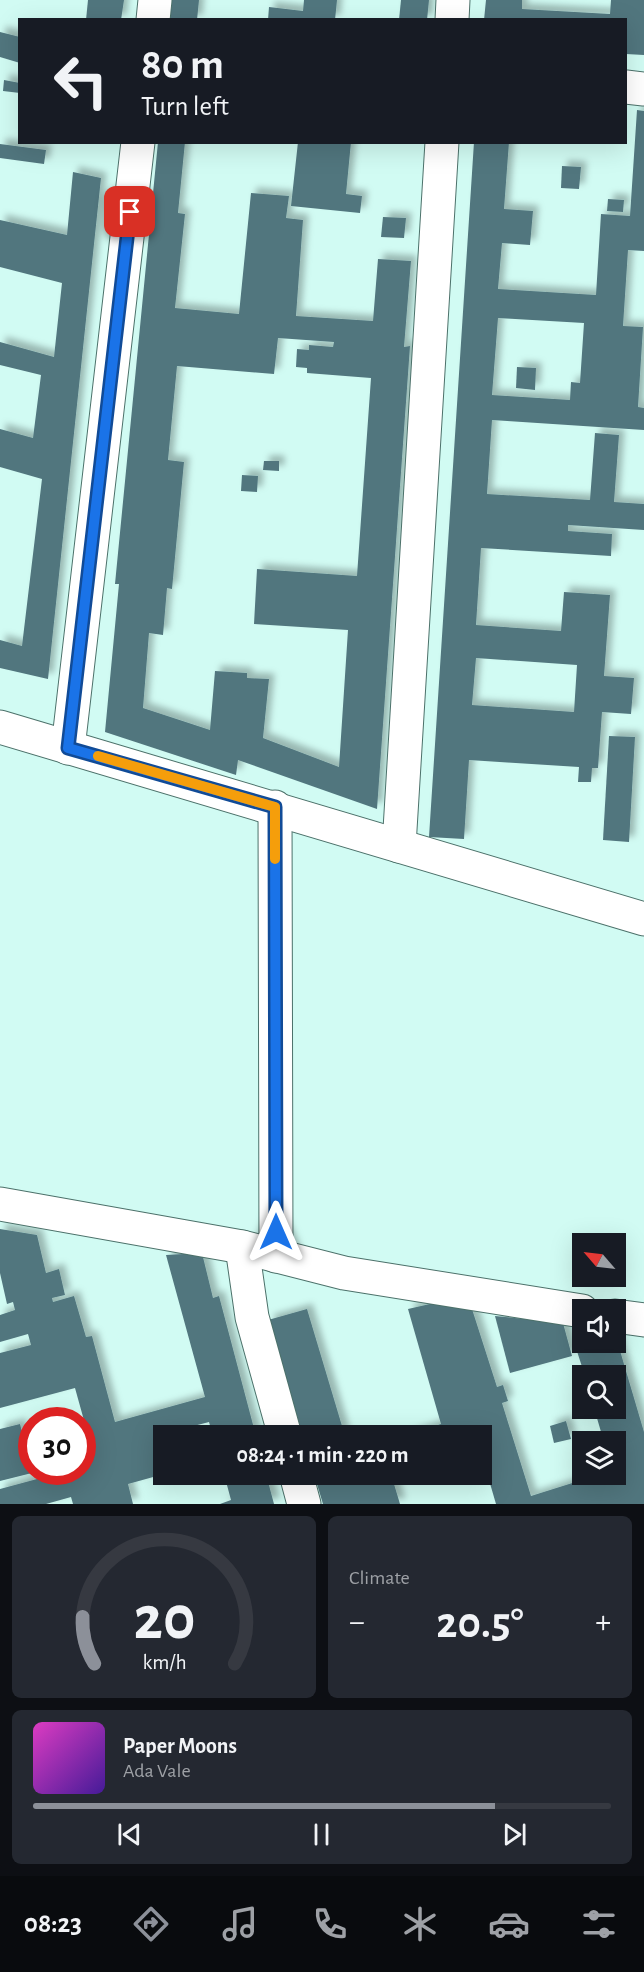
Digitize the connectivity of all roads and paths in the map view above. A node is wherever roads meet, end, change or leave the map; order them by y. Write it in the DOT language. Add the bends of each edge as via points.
graph roads {
  1 [pos="155,0"];
  2 [pos="453,0"];
  3 [pos="153,18"];
  4 [pos="452,18"];
  5 [pos="627,87"];
  6 [pos="644,88"];
  7 [pos="138,144"];
  8 [pos="442,144"];
  9 [pos="0,727"];
  10 [pos="68,748"];
  11 [pos="275,807"];
  12 [pos="399,846"];
  13 [pos="644,920"];
  14 [pos="0,1204"];
  15 [pos="242,1247"];
  16 [pos="276,1256"];
  17 [pos="572,1309"];
  18 [pos="282,1425"];
  19 [pos="299,1485"];
  20 [pos="304,1504"];
  1 -- 3 [label="street"];
  2 -- 4 [label="street"];
  5 -- 6 [label="street"];
  7 -- 10 [label="street"];
  8 -- 12 [label="street"];
  9 -- 10 [label="street"];
  10 -- 11 [label="street"];
  11 -- 12 [label="street"];
  11 -- 16 [label="street"];
  12 -- 13 [label="street"];
  14 -- 15 [label="street"];
  15 -- 16 [label="street"];
  15 -- 18 [label="street" via="252,1317"];
  16 -- 17 [label="street" via="344,1273"];
  19 -- 20 [label="street"];
}
